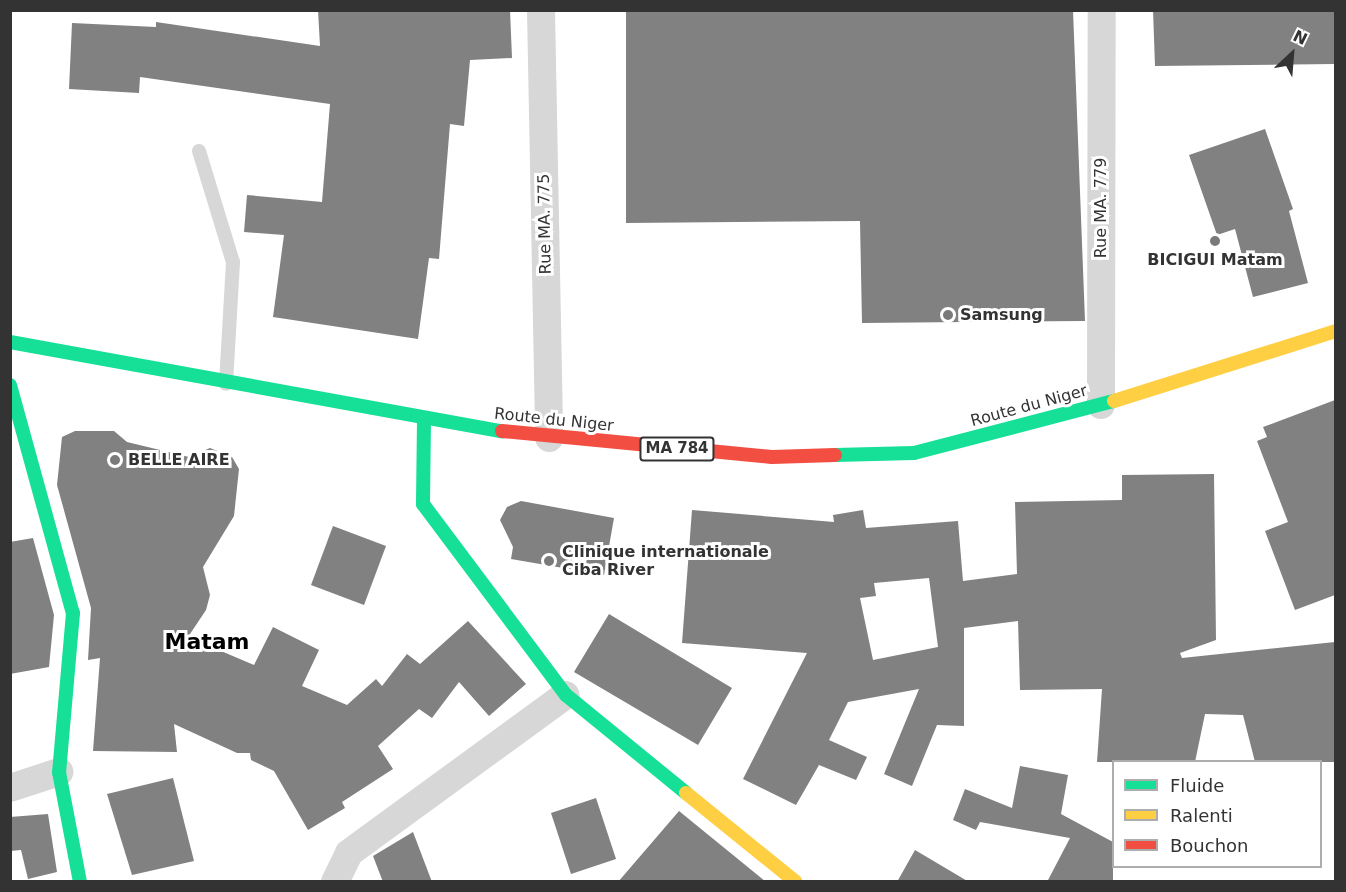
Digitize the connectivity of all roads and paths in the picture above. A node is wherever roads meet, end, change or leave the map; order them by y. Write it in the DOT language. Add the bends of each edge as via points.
graph roads {
  1 [pos="541,10"];
  2 [pos="1102,10"];
  3 [pos="199,151"];
  4 [pos="1335,331"];
  5 [pos="10,342"];
  6 [pos="10,385"];
  7 [pos="226,387"];
  8 [pos="1101,405"];
  9 [pos="424,420"];
  10 [pos="549,438"];
  11 [pos="566,695"];
  12 [pos="60,772"];
  13 [pos="10,788"];
  14 [pos="80,882"];
  15 [pos="335,882"];
  16 [pos="796,882"];
  1 -- 10 [label="street, Rue MA. 775"];
  2 -- 8 [label="street, Rue MA. 779"];
  3 -- 7 [label="lane" via="233,262"];
  4 -- 8 [label="main road, Route du Niger / MA 784"];
  5 -- 7 [label="main road, Route du Niger / MA 784"];
  6 -- 12 [label="main road" via="73,613"];
  7 -- 9 [label="main road, Route du Niger / MA 784"];
  8 -- 10 [label="main road, Route du Niger / MA 784" via="914,453 772,457"];
  9 -- 10 [label="main road, Route du Niger / MA 784"];
  9 -- 11 [label="main road" via="423,504"];
  11 -- 15 [label="street" via="349,853"];
  11 -- 16 [label="main road"];
  12 -- 13 [label="street"];
  12 -- 14 [label="main road"];
}
